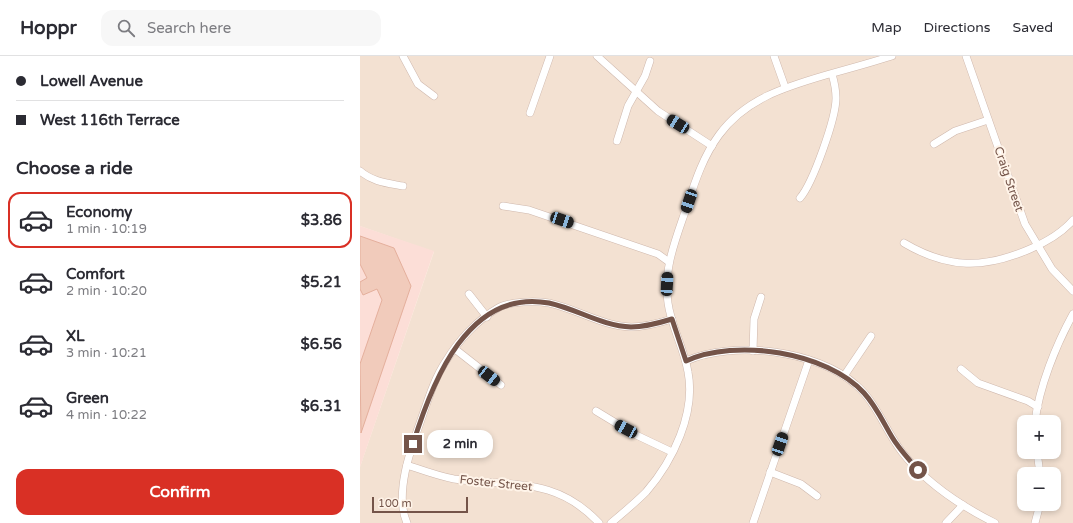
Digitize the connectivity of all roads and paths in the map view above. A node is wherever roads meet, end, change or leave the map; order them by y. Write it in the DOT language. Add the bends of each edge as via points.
graph roads {
  1 [pos="402,56"];
  2 [pos="550,56"];
  3 [pos="597,56"];
  4 [pos="774,56"];
  5 [pos="892,56"];
  6 [pos="966,56"];
  7 [pos="871,59"];
  8 [pos="650,61"];
  9 [pos="832,74"];
  10 [pos="785,87"];
  11 [pos="636,92"];
  12 [pos="434,96"];
  13 [pos="530,113"];
  14 [pos="988,120"];
  15 [pos="618,141"];
  16 [pos="934,144"];
  17 [pos="712,146"];
  18 [pos="360,171"];
  19 [pos="403,186"];
  20 [pos="800,198"];
  21 [pos="503,206"];
  22 [pos="1073,220"];
  23 [pos="904,243"];
  24 [pos="1037,246"];
  25 [pos="669,262"];
  26 [pos="1073,291"];
  27 [pos="469,294"];
  28 [pos="761,298"];
  29 [pos="1073,314"];
  30 [pos="486,317"];
  31 [pos="672,319"];
  32 [pos="871,336"];
  33 [pos="455,349"];
  34 [pos="753,351"];
  35 [pos="808,360"];
  36 [pos="686,361"];
  37 [pos="961,369"];
  38 [pos="844,376"];
  39 [pos="501,385"];
  40 [pos="1038,407"];
  41 [pos="596,411"];
  42 [pos="1036,415"];
  43 [pos="672,452"];
  44 [pos="407,465"];
  45 [pos="770,472"];
  46 [pos="817,496"];
  47 [pos="963,505"];
  48 [pos="1038,511"];
  49 [pos="407,523"];
  50 [pos="599,523"];
  51 [pos="611,523"];
  52 [pos="753,523"];
  53 [pos="946,523"];
  54 [pos="995,523"];
  55 [pos="1035,523"];
  1 -- 12 [label="street" via="418,84"];
  2 -- 13 [label="street"];
  3 -- 11 [label="street"];
  4 -- 10 [label="street"];
  5 -- 7 [label="street"];
  6 -- 14 [label="street, Craig Street"];
  7 -- 9 [label="street"];
  8 -- 11 [label="street"];
  9 -- 10 [label="street"];
  9 -- 20 [label="street" via="836,97 833,116 810,184"];
  10 -- 17 [label="street" via="765,95 736,116"];
  11 -- 15 [label="street" via="628,106"];
  11 -- 17 [label="street" via="658,111"];
  14 -- 16 [label="street" via="955,131"];
  14 -- 24 [label="street, Craig Street" via="1024,224"];
  17 -- 25 [label="street" via="699,171"];
  18 -- 19 [label="street" via="381,183"];
  21 -- 25 [label="street" via="548,216 658,254"];
  22 -- 24 [label="street" via="1060,233"];
  23 -- 24 [label="street" via="933,258 963,264 995,262"];
  24 -- 26 [label="street, Craig Street" via="1052,269"];
  25 -- 31 [label="street" via="668,303"];
  27 -- 30 [label="street"];
  28 -- 34 [label="street" via="754,319"];
  29 -- 40 [label="street" via="1055,352"];
  30 -- 31 [label="street" via="500,307 539,302 561,306 617,325 639,326"];
  30 -- 33 [label="street" via="470,329"];
  31 -- 36 [label="street"];
  32 -- 38 [label="street"];
  33 -- 39 [label="street"];
  33 -- 44 [label="street" via="433,387"];
  34 -- 35 [label="street" via="782,353"];
  34 -- 36 [label="street" via="695,356"];
  35 -- 38 [label="street" via="825,365"];
  35 -- 45 [label="street"];
  36 -- 43 [label="street" via="689,373 689,400 685,420"];
  37 -- 40 [label="street" via="978,383"];
  38 -- 47 [label="street" via="868,398 892,438 914,465"];
  40 -- 42 [label="street"];
  41 -- 43 [label="street" via="634,434"];
  43 -- 51 [label="street" via="647,491"];
  44 -- 49 [label="street" via="404,476 404,516"];
  44 -- 50 [label="street, Foster Street" via="452,478 516,483 560,494 575,501"];
  45 -- 46 [label="street" via="801,484"];
  45 -- 52 [label="street"];
  47 -- 53 [label="street"];
  47 -- 54 [label="street"];
  48 -- 55 [label="street"];
}
